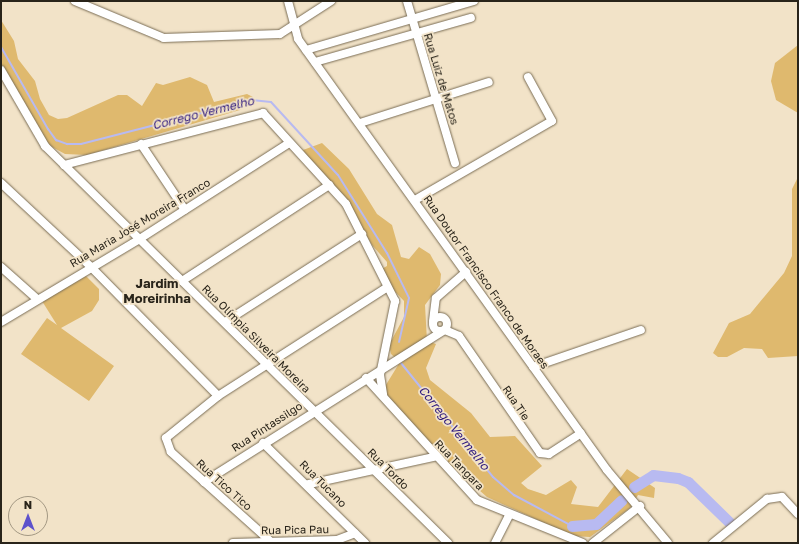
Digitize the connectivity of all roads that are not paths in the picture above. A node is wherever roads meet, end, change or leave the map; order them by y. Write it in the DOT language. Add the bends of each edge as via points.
graph roads {
  1 [pos="75,1"];
  2 [pos="288,1"];
  3 [pos="332,1"];
  4 [pos="407,1"];
  5 [pos="474,1"];
  6 [pos="471,18"];
  7 [pos="411,20"];
  8 [pos="295,28"];
  9 [pos="416,34"];
  10 [pos="306,50"];
  11 [pos="315,62"];
  12 [pos="1,70"];
  13 [pos="528,77"];
  14 [pos="489,82"];
  15 [pos="436,99"];
  16 [pos="360,123"];
  17 [pos="289,143"];
  18 [pos="141,144"];
  19 [pos="455,163"];
  20 [pos="64,165"];
  21 [pos="1,183"];
  22 [pos="329,185"];
  23 [pos="415,200"];
  24 [pos="185,210"];
  25 [pos="362,234"];
  26 [pos="138,240"];
  27 [pos="1,267"];
  28 [pos="91,267"];
  29 [pos="466,272"];
  30 [pos="182,281"];
  31 [pos="386,288"];
  32 [pos="36,298"];
  33 [pos="435,302"];
  34 [pos="443,317"];
  35 [pos="1,322"];
  36 [pos="225,322"];
  37 [pos="433,324"];
  38 [pos="444,330"];
  39 [pos="641,330"];
  40 [pos="425,342"];
  41 [pos="385,349"];
  42 [pos="393,360"];
  43 [pos="267,364"];
  44 [pos="533,367"];
  45 [pos="382,368"];
  46 [pos="366,378"];
  47 [pos="382,395"];
  48 [pos="218,396"];
  49 [pos="312,411"];
  50 [pos="581,433"];
  51 [pos="263,443"];
  52 [pos="434,457"];
  53 [pos="374,469"];
  54 [pos="204,482"];
  55 [pos="309,484"];
  56 [pos="640,506"];
  57 [pos="798,514"];
  58 [pos="508,515"];
  59 [pos="355,533"];
  60 [pos="269,540"];
  61 [pos="233,543"];
  62 [pos="365,543"];
  63 [pos="448,543"];
  64 [pos="495,543"];
  65 [pos="583,543"];
  66 [pos="593,543"];
  67 [pos="668,543"];
  68 [pos="713,543"];
  1 -- 8 [label="street" via="164,38 280,34"];
  2 -- 8 [label="street, Rua Doutor Francisco Franco de Moraes"];
  3 -- 8 [label="street"];
  4 -- 7 [label="street, Rua Luiz de Matos"];
  5 -- 7 [label="street"];
  6 -- 9 [label="street"];
  7 -- 9 [label="street, Rua Luiz de Matos"];
  7 -- 10 [label="street"];
  8 -- 10 [label="street, Rua Doutor Francisco Franco de Moraes"];
  9 -- 11 [label="street"];
  9 -- 15 [label="street, Rua Luiz de Matos"];
  10 -- 11 [label="street, Rua Doutor Francisco Franco de Moraes"];
  11 -- 16 [label="street, Rua Doutor Francisco Franco de Moraes"];
  12 -- 20 [label="street, Rua Olímpia Silveira Moreira" via="45,146"];
  13 -- 23 [label="street" via="552,122"];
  14 -- 15 [label="street"];
  15 -- 16 [label="street"];
  15 -- 19 [label="street, Rua Luiz de Matos"];
  16 -- 23 [label="street, Rua Doutor Francisco Franco de Moraes"];
  17 -- 18 [label="street" via="268,117 257,113"];
  17 -- 22 [label="street"];
  17 -- 24 [label="street, Rua Maria José Moreira Franco"];
  18 -- 20 [label="street"];
  18 -- 24 [label="street"];
  20 -- 26 [label="street, Rua Olímpia Silveira Moreira"];
  21 -- 28 [label="street"];
  22 -- 25 [label="street" via="346,204"];
  22 -- 30 [label="street"];
  23 -- 29 [label="street, Rua Doutor Francisco Franco de Moraes"];
  24 -- 26 [label="street, Rua Maria José Moreira Franco"];
  25 -- 31 [label="street"];
  25 -- 36 [label="street"];
  26 -- 28 [label="street, Rua Maria José Moreira Franco"];
  26 -- 30 [label="street, Rua Olímpia Silveira Moreira"];
  27 -- 32 [label="street"];
  28 -- 32 [label="street, Rua Maria José Moreira Franco"];
  28 -- 48 [label="street"];
  29 -- 33 [label="street"];
  29 -- 44 [label="street, Rua Doutor Francisco Franco de Moraes"];
  30 -- 36 [label="street, Rua Olímpia Silveira Moreira"];
  31 -- 41 [label="street" via="396,308"];
  31 -- 43 [label="street"];
  32 -- 35 [label="street, Rua Maria José Moreira Franco"];
  33 -- 34 [label="street"];
  33 -- 37 [label="street"];
  34 -- 37 [label="street"];
  34 -- 38 [label="street" via="447,322"];
  36 -- 43 [label="street, Rua Olímpia Silveira Moreira"];
  37 -- 38 [label="street, Rua Tie"];
  37 -- 40 [label="street"];
  38 -- 40 [label="street, Rua Pintassilgo"];
  38 -- 50 [label="street, Rua Tie" via="459,336 540,453 549,454"];
  39 -- 44 [label="street"];
  40 -- 42 [label="street, Rua Pintassilgo"];
  41 -- 42 [label="street"];
  41 -- 45 [label="street"];
  42 -- 45 [label="street, Rua Pintassilgo"];
  43 -- 48 [label="street"];
  43 -- 49 [label="street, Rua Olímpia Silveira Moreira"];
  44 -- 50 [label="street, Rua Doutor Francisco Franco de Moraes"];
  45 -- 46 [label="street, Rua Pintassilgo"];
  45 -- 47 [label="street"];
  46 -- 47 [label="street, Rua Tangara"];
  46 -- 49 [label="street, Rua Pintassilgo"];
  47 -- 52 [label="street, Rua Tangara"];
  48 -- 54 [label="street, Rua Tico Tico" via="172,430 167,445"];
  49 -- 51 [label="street, Rua Pintassilgo"];
  49 -- 53 [label="street, Rua Tordo"];
  50 -- 56 [label="street, Rua Doutor Francisco Franco de Moraes" via="607,470"];
  51 -- 54 [label="street, Rua Pintassilgo"];
  51 -- 55 [label="street, Rua Tucano"];
  52 -- 53 [label="street"];
  52 -- 58 [label="street, Rua Tangara" via="477,500"];
  53 -- 55 [label="street"];
  53 -- 63 [label="street, Rua Tordo"];
  54 -- 60 [label="street, Rua Tico Tico"];
  55 -- 59 [label="street, Rua Tucano"];
  56 -- 66 [label="street"];
  56 -- 67 [label="street, Rua Doutor Francisco Franco de Moraes"];
  57 -- 68 [label="street" via="782,497 767,498"];
  58 -- 64 [label="street"];
  58 -- 65 [label="street, Rua Tangara"];
  59 -- 60 [label="street, Rua Pica Pau" via="338,540"];
  59 -- 62 [label="street, Rua Tucano"];
  60 -- 61 [label="street, Rua Pica Pau"];
}
